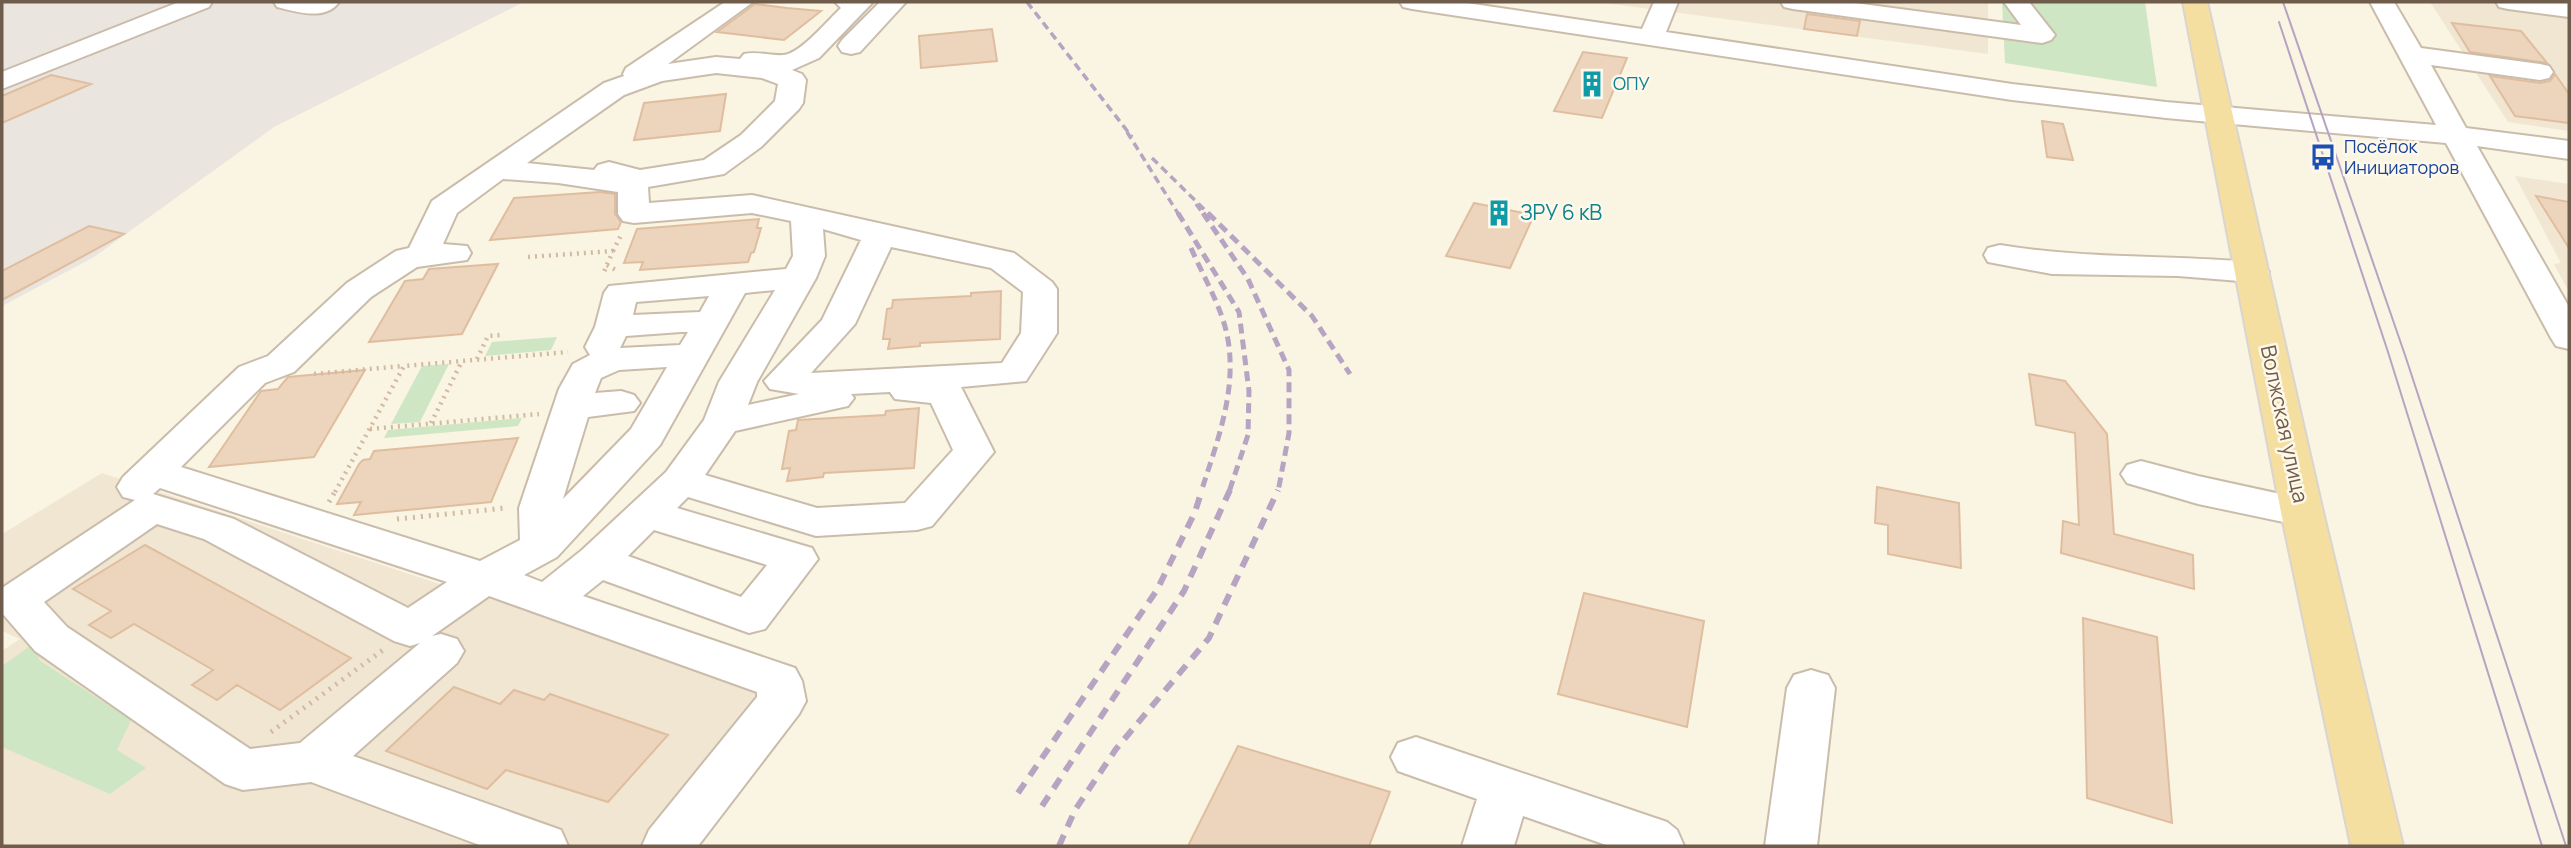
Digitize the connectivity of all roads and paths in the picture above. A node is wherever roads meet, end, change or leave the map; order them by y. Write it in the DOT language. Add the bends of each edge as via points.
graph roads {
  1 [pos="200,2"];
  2 [pos="286,2"];
  3 [pos="327,2"];
  4 [pos="741,2"];
  5 [pos="847,2"];
  6 [pos="894,2"];
  7 [pos="1412,2"];
  8 [pos="1666,2"];
  9 [pos="1793,2"];
  10 [pos="2016,2"];
  11 [pos="2195,2"];
  12 [pos="2382,2"];
  13 [pos="2508,2"];
  14 [pos="2569,24"];
  15 [pos="1651,37"];
  16 [pos="851,46"];
  17 [pos="667,52"];
  18 [pos="2412,55"];
  19 [pos="2540,72"];
  20 [pos="2,81"];
  21 [pos="614,89"];
  22 [pos="2219,113"];
  23 [pos="2456,135"];
  24 [pos="525,150"];
  25 [pos="2569,150"];
  26 [pos="497,170"];
  27 [pos="806,214"];
  28 [pos="880,235"];
  29 [pos="2000,255"];
  30 [pos="528,257"];
  31 [pos="2252,272"];
  32 [pos="603,275"];
  33 [pos="799,278"];
  34 [pos="732,286"];
  35 [pos="710,323"];
  36 [pos="613,327"];
  37 [pos="500,335"];
  38 [pos="2569,338"];
  39 [pos="692,356"];
  40 [pos="477,359"];
  41 [pos="462,361"];
  42 [pos="580,363"];
  43 [pos="404,366"];
  44 [pos="312,374"];
  45 [pos="783,381"];
  46 [pos="737,382"];
  47 [pos="621,403"];
  48 [pos="555,416"];
  49 [pos="722,422"];
  50 [pos="431,424"];
  51 [pos="369,429"];
  52 [pos="2141,474"];
  53 [pos="680,481"];
  54 [pos="153,490"];
  55 [pos="511,496"];
  56 [pos="2302,512"];
  57 [pos="646,513"];
  58 [pos="387,520"];
  59 [pos="317,524"];
  60 [pos="542,547"];
  61 [pos="597,561"];
  62 [pos="484,578"];
  63 [pos="549,600"];
  64 [pos="426,640"];
  65 [pos="1811,688"];
  66 [pos="1416,757"];
  67 [pos="231,761"];
  68 [pos="312,762"];
  69 [pos="1506,788"];
  70 [pos="531,845"];
  71 [pos="668,846"];
  72 [pos="1488,846"];
  73 [pos="1658,846"];
  74 [pos="1791,846"];
  75 [pos="2377,846"];
  1 -- 20 [label="street"];
  2 -- 3 [label="street" via="314,7"];
  4 -- 17 [label="street"];
  5 -- 17 [label="street" via="860,3 810,52 790,63"];
  6 -- 16 [label="street"];
  7 -- 15 [label="street"];
  8 -- 15 [label="street"];
  9 -- 10 [label="street" via="2042,35"];
  11 -- 22 [label="main road, Волжская улица"];
  12 -- 18 [label="street"];
  13 -- 14 [label="street"];
  15 -- 22 [label="street" via="2012,92"];
  17 -- 21 [label="street"];
  18 -- 19 [label="street"];
  18 -- 23 [label="street"];
  21 -- 24 [label="street"];
  21 -- 24 [label="street" via="657,74 716,65 766,70 792,80 789,103 751,141 713,168 640,179"];
  22 -- 23 [label="street"];
  22 -- 31 [label="main road, Волжская улица"];
  23 -- 25 [label="street"];
  23 -- 38 [label="street"];
  24 -- 26 [label="street"];
  26 -- 27 [label="street" via="633,185 634,214 752,204"];
  26 -- 54 [label="street" via="443,208 439,255 408,258 359,290 281,365 252,375"];
  27 -- 28 [label="street"];
  27 -- 33 [label="street" via="809,256"];
  28 -- 45 [label="street" via="837,324"];
  28 -- 45 [label="street" via="1002,260 1040,289 1039,333 1013,373 821,385"];
  29 -- 31 [label="street" via="2052,264"];
  30 -- 32 [label="path" via="613,251"];
  31 -- 56 [label="main road, Волжская улица"];
  33 -- 34 [label="street"];
  33 -- 46 [label="street"];
  34 -- 35 [label="street"];
  34 -- 36 [label="street" via="621,293"];
  35 -- 36 [label="street"];
  35 -- 39 [label="street"];
  36 -- 42 [label="street"];
  37 -- 40 [label="path" via="488,336"];
  39 -- 42 [label="street"];
  39 -- 60 [label="street" via="646,436"];
  40 -- 41 [label="path"];
  40 -- 42 [label="path" via="569,352"];
  41 -- 43 [label="path"];
  41 -- 50 [label="path"];
  42 -- 48 [label="street" via="586,370"];
  43 -- 44 [label="path"];
  43 -- 51 [label="path"];
  45 -- 46 [label="street"];
  46 -- 49 [label="street"];
  47 -- 48 [label="street"];
  48 -- 50 [label="path"];
  48 -- 60 [label="street" via="540,508"];
  49 -- 53 [label="street"];
  49 -- 53 [label="street" via="875,390 945,393 974,452 917,516 816,522"];
  50 -- 51 [label="path"];
  51 -- 59 [label="path"];
  52 -- 56 [label="street"];
  53 -- 57 [label="street"];
  54 -- 59 [label="street"];
  54 -- 64 [label="street"];
  54 -- 67 [label="street" via="16,600 51,639"];
  55 -- 58 [label="path" via="506,508"];
  56 -- 75 [label="main road, Волжская улица"];
  57 -- 61 [label="street"];
  57 -- 61 [label="street" via="797,559 749,617"];
  59 -- 62 [label="street"];
  60 -- 62 [label="street"];
  61 -- 63 [label="street"];
  62 -- 63 [label="street"];
  62 -- 64 [label="street"];
  63 -- 71 [label="street" via="778,681 782,701"];
  64 -- 67 [label="path"];
  64 -- 68 [label="street"];
  65 -- 74 [label="street"];
  66 -- 69 [label="street"];
  67 -- 68 [label="street" via="243,770"];
  68 -- 70 [label="street"];
  69 -- 72 [label="street"];
  69 -- 73 [label="street" via="1649,838"];
}
